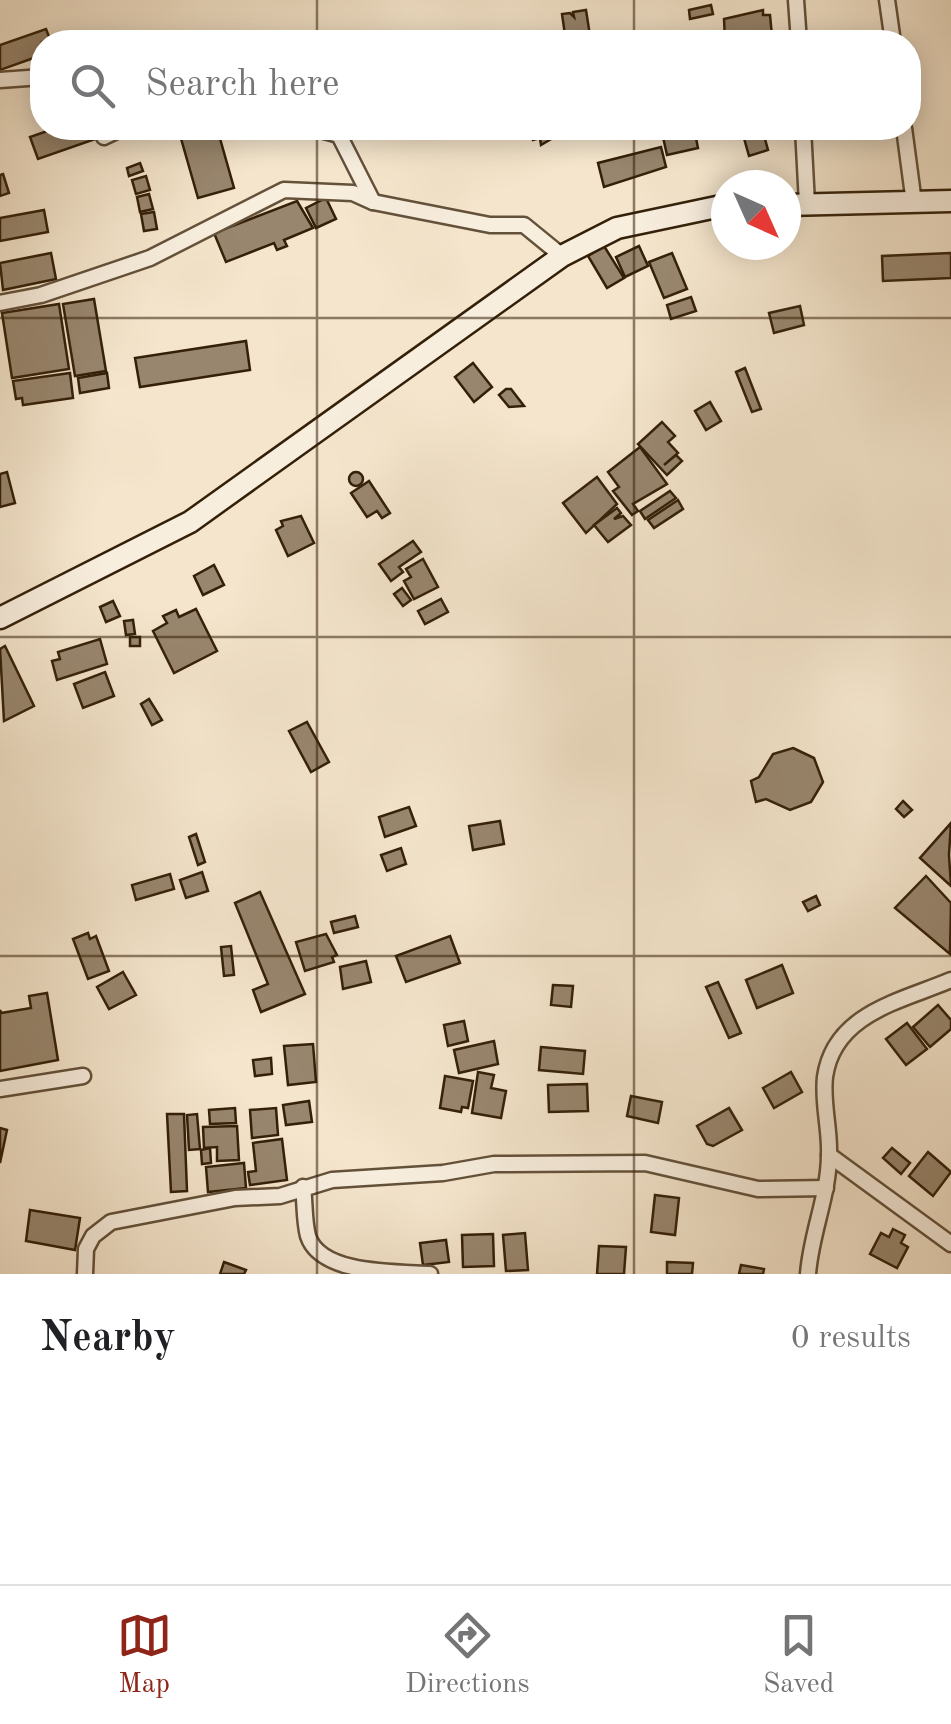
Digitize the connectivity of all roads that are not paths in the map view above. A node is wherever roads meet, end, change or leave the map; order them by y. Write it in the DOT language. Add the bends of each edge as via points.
graph roads {
  1 [pos="796,0"];
  2 [pos="886,0"];
  3 [pos="797,30"];
  4 [pos="891,30"];
  5 [pos="30,78"];
  6 [pos="0,80"];
  7 [pos="342,140"];
  8 [pos="802,140"];
  9 [pos="906,140"];
  10 [pos="800,170"];
  11 [pos="951,201"];
  12 [pos="373,202"];
  13 [pos="914,203"];
  14 [pos="801,204"];
  15 [pos="711,209"];
  16 [pos="562,256"];
  17 [pos="0,303"];
  18 [pos="0,618"];
  19 [pos="951,980"];
  20 [pos="83,1076"];
  21 [pos="0,1089"];
  22 [pos="830,1155"];
  23 [pos="304,1188"];
  24 [pos="826,1188"];
  25 [pos="951,1244"];
  26 [pos="85,1274"];
  27 [pos="430,1274"];
  28 [pos="808,1274"];
  1 -- 3 [label="street"];
  2 -- 4 [label="street"];
  5 -- 6 [label="street"];
  7 -- 12 [label="street"];
  8 -- 10 [label="street"];
  9 -- 13 [label="street"];
  11 -- 13 [label="main road"];
  12 -- 16 [label="street" via="490,225 524,225"];
  12 -- 17 [label="street" via="353,194 284,190 150,258"];
  13 -- 14 [label="main road"];
  15 -- 16 [label="main road" via="617,228"];
  16 -- 18 [label="main road" via="190,522"];
  19 -- 22 [label="street" via="884,1004 840,1040 826,1076"];
  20 -- 21 [label="street"];
  22 -- 24 [label="street"];
  22 -- 25 [label="street"];
  23 -- 24 [label="street" via="494,1164 645,1162 758,1189"];
  23 -- 26 [label="street" via="111,1222 93,1236"];
  23 -- 27 [label="street" via="308,1239 319,1257 350,1272"];
  24 -- 28 [label="street"];
}
